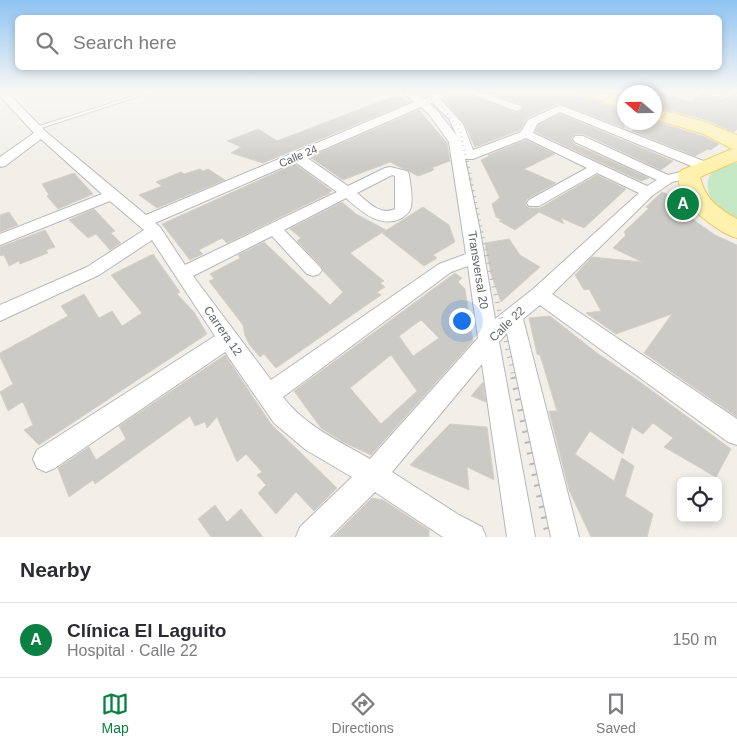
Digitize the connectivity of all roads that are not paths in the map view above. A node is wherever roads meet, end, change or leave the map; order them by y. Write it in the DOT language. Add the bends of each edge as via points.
graph roads {
  1 [pos="25,116"];
  2 [pos="80,116"];
  3 [pos="384,116"];
  4 [pos="436,116"];
  5 [pos="453,116"];
  6 [pos="544,116"];
  7 [pos="576,116"];
  8 [pos="663,116"];
  9 [pos="684,116"];
  10 [pos="39,130"];
  11 [pos="737,132"];
  12 [pos="526,134"];
  13 [pos="579,139"];
  14 [pos="737,145"];
  15 [pos="737,154"];
  16 [pos="297,157"];
  17 [pos="0,162"];
  18 [pos="596,168"];
  19 [pos="688,173"];
  20 [pos="648,192"];
  21 [pos="112,195"];
  22 [pos="534,203"];
  23 [pos="150,226"];
  24 [pos="274,229"];
  25 [pos="737,230"];
  26 [pos="0,240"];
  27 [pos="475,257"];
  28 [pos="313,270"];
  29 [pos="182,274"];
  30 [pos="539,295"];
  31 [pos="0,313"];
  32 [pos="513,317"];
  33 [pos="229,338"];
  34 [pos="490,340"];
  35 [pos="267,396"];
  36 [pos="737,433"];
  37 [pos="46,459"];
  38 [pos="373,475"];
  39 [pos="457,533"];
  40 [pos="310,537"];
  41 [pos="521,537"];
  42 [pos="565,537"];
  1 -- 10 [label="street, Carrera 12"];
  2 -- 10 [label="lane"];
  3 -- 16 [label="street, Calle 24"];
  4 -- 27 [label="street, Transversal 20" via="455,142"];
  5 -- 12 [label="street" via="461,129 469,156"];
  6 -- 12 [label="street" via="532,122"];
  7 -- 19 [label="street"];
  8 -- 14 [label="main road" via="719,134"];
  9 -- 11 [label="main road"];
  10 -- 17 [label="street"];
  10 -- 21 [label="street, Carrera 12"];
  12 -- 18 [label="street"];
  13 -- 19 [label="street"];
  15 -- 19 [label="main road, Calle 22"];
  16 -- 23 [label="street, Calle 24"];
  16 -- 24 [label="street" via="347,192"];
  18 -- 20 [label="street"];
  18 -- 22 [label="street"];
  19 -- 20 [label="street, Calle 22"];
  19 -- 25 [label="main road" via="693,194 716,217"];
  20 -- 30 [label="street, Calle 22"];
  21 -- 23 [label="street, Carrera 12"];
  21 -- 26 [label="street"];
  23 -- 29 [label="street, Carrera 12"];
  23 -- 31 [label="street, Calle 24" via="93,271"];
  24 -- 28 [label="street"];
  24 -- 29 [label="street"];
  27 -- 34 [label="street, Transversal 20"];
  27 -- 35 [label="street" via="445,268"];
  29 -- 33 [label="street, Carrera 12"];
  30 -- 32 [label="street, Calle 22"];
  30 -- 36 [label="street"];
  32 -- 34 [label="street, Calle 22"];
  32 -- 42 [label="street"];
  33 -- 35 [label="street, Carrera 12"];
  33 -- 37 [label="street"];
  34 -- 38 [label="street, Calle 22"];
  34 -- 41 [label="street, Transversal 20"];
  35 -- 38 [label="street, Carrera 12" via="282,415 315,442"];
  38 -- 39 [label="street, Carrera 12"];
  38 -- 40 [label="street, Calle 22"];
}
